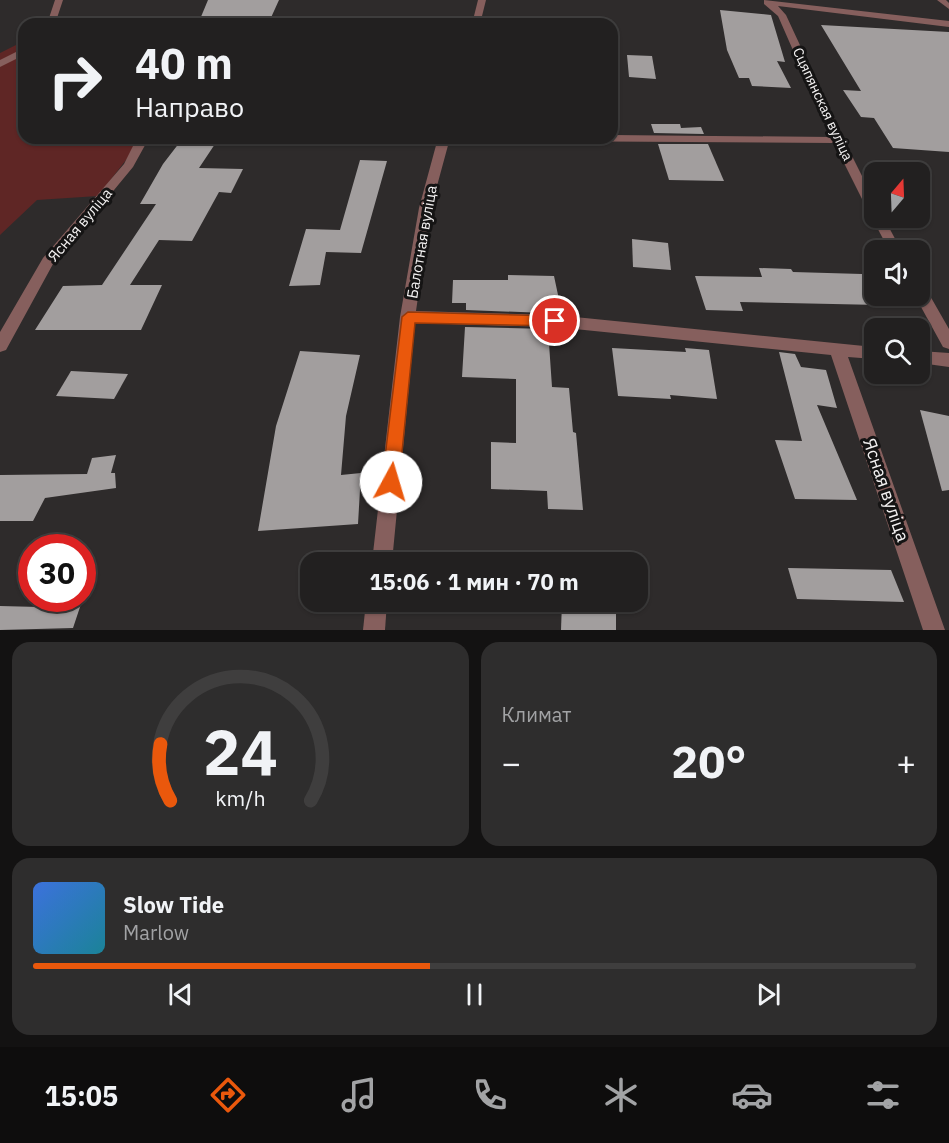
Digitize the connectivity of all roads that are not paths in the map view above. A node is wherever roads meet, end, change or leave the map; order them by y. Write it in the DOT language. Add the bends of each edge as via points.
graph roads {
  1 [pos="59,0"];
  2 [pos="482,0"];
  3 [pos="758,0"];
  4 [pos="941,0"];
  5 [pos="768,1"];
  6 [pos="949,7"];
  7 [pos="53,18"];
  8 [pos="478,18"];
  9 [pos="949,24"];
  10 [pos="18,54"];
  11 [pos="0,64"];
  12 [pos="618,139"];
  13 [pos="838,140"];
  14 [pos="140,144"];
  15 [pos="442,144"];
  16 [pos="864,191"];
  17 [pos="928,306"];
  18 [pos="408,317"];
  19 [pos="949,343"];
  20 [pos="0,346"];
  21 [pos="837,349"];
  22 [pos="864,352"];
  23 [pos="930,358"];
  24 [pos="949,360"];
  25 [pos="383,552"];
  26 [pos="376,612"];
  27 [pos="374,630"];
  28 [pos="934,630"];
  1 -- 7 [label="street"];
  2 -- 8 [label="street"];
  3 -- 5 [label="street"];
  4 -- 6 [label="street"];
  5 -- 9 [label="street"];
  5 -- 13 [label="street, Сцяпянская вуліца" via="782,15"];
  10 -- 11 [label="street"];
  12 -- 13 [label="street"];
  13 -- 16 [label="street, Сцяпянская вуліца"];
  14 -- 20 [label="street, Ясная вуліца" via="129,165 48,261"];
  15 -- 18 [label="street, Балотная вуліца" via="425,208"];
  17 -- 19 [label="street"];
  18 -- 21 [label="street" via="555,321"];
  18 -- 25 [label="street, Балотная вуліца"];
  21 -- 22 [label="street"];
  21 -- 28 [label="street, Ясная вуліца"];
  23 -- 24 [label="street"];
  26 -- 27 [label="street"];
}
